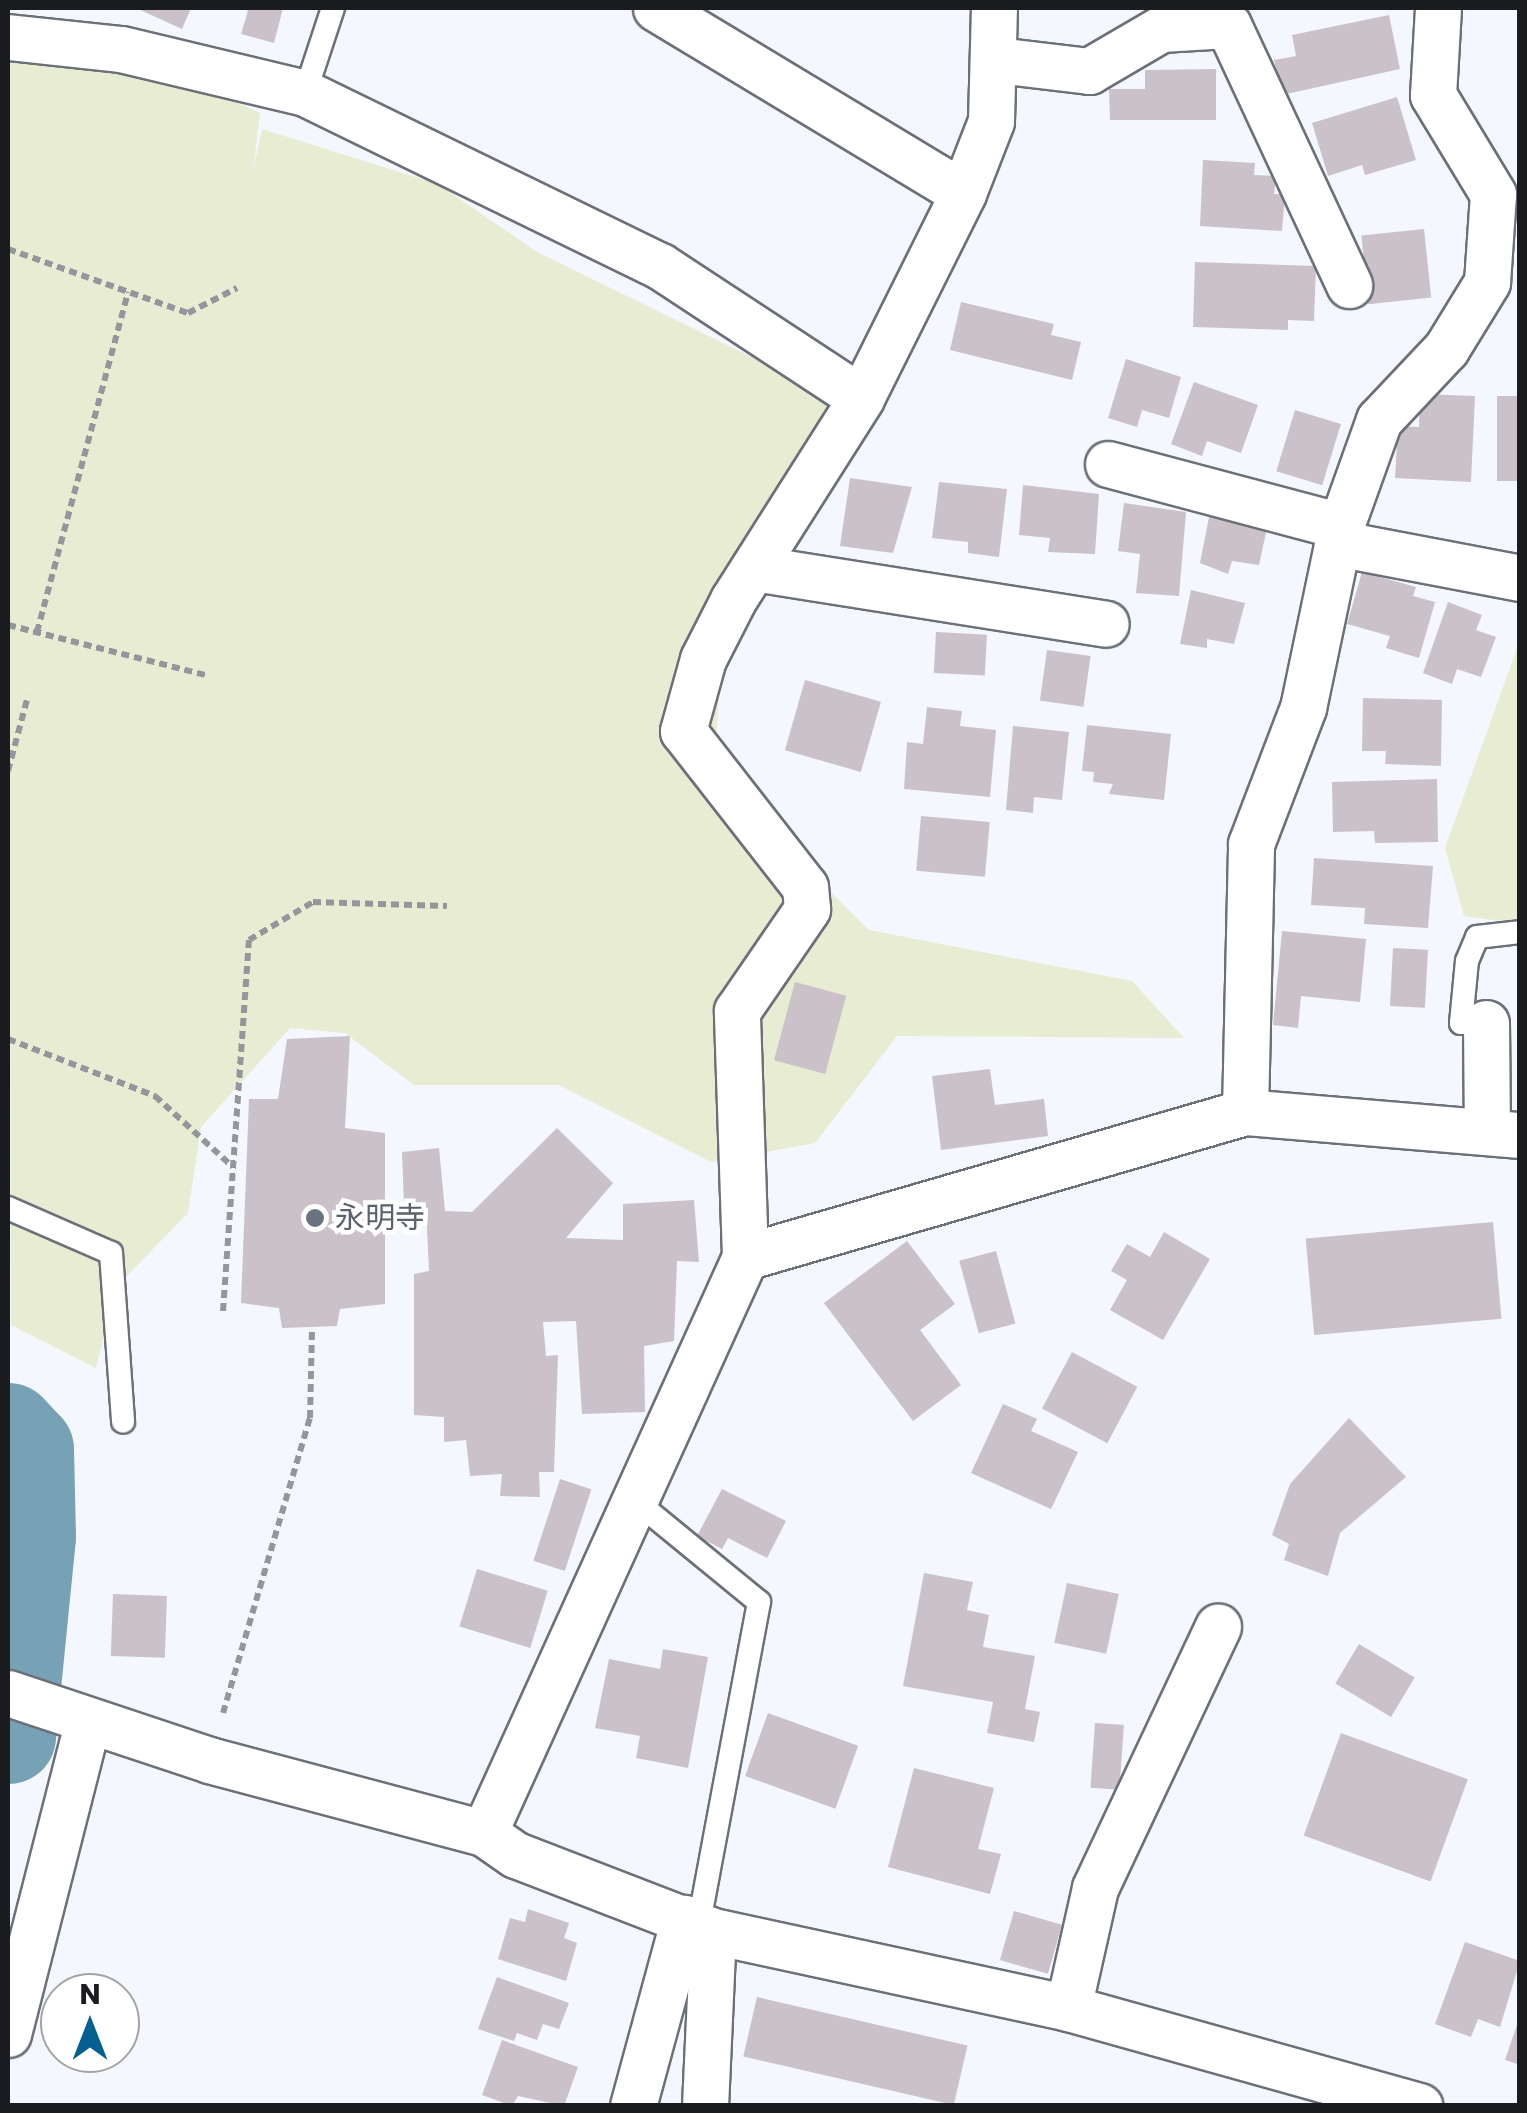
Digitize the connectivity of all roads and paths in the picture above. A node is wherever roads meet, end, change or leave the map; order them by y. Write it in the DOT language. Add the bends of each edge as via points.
graph roads {
  1 [pos="332,8"];
  2 [pos="656,8"];
  3 [pos="994,8"];
  4 [pos="1438,8"];
  5 [pos="8,38"];
  6 [pos="997,60"];
  7 [pos="305,93"];
  8 [pos="963,193"];
  9 [pos="8,249"];
  10 [pos="1350,285"];
  11 [pos="237,288"];
  12 [pos="128,292"];
  13 [pos="862,398"];
  14 [pos="1108,464"];
  15 [pos="1339,534"];
  16 [pos="754,568"];
  17 [pos="1520,578"];
  18 [pos="1106,624"];
  19 [pos="8,625"];
  20 [pos="38,632"];
  21 [pos="206,675"];
  22 [pos="28,696"];
  23 [pos="8,771"];
  24 [pos="447,906"];
  25 [pos="1520,932"];
  26 [pos="1486,1023"];
  27 [pos="8,1039"];
  28 [pos="1244,1112"];
  29 [pos="1503,1133"];
  30 [pos="234,1166"];
  31 [pos="8,1208"];
  32 [pos="745,1257"];
  33 [pos="223,1311"];
  34 [pos="312,1327"];
  35 [pos="123,1422"];
  36 [pos="638,1503"];
  37 [pos="1218,1627"];
  38 [pos="8,1693"];
  39 [pos="87,1724"];
  40 [pos="209,1760"];
  41 [pos="484,1833"];
  42 [pos="699,1925"];
  43 [pos="1068,2008"];
  44 [pos="8,2034"];
  45 [pos="632,2106"];
  46 [pos="705,2106"];
  47 [pos="1420,2106"];
  1 -- 7 [label="lane"];
  2 -- 8 [label="street"];
  3 -- 6 [label="street"];
  4 -- 15 [label="street" via="1433,95 1493,194 1487,282 1446,350 1379,420"];
  5 -- 7 [label="street" via="120,49"];
  6 -- 8 [label="street" via="991,120"];
  6 -- 10 [label="street" via="1089,71 1161,29 1228,25"];
  7 -- 13 [label="street" via="660,266"];
  8 -- 13 [label="street"];
  9 -- 12 [label="path"];
  11 -- 12 [label="path" via="188,313"];
  12 -- 20 [label="path"];
  13 -- 16 [label="street"];
  14 -- 15 [label="street"];
  15 -- 17 [label="street"];
  15 -- 28 [label="street" via="1303,708 1251,844"];
  16 -- 18 [label="street"];
  16 -- 32 [label="street" via="703,659 683,731 805,887 807,909 737,1011"];
  19 -- 20 [label="path"];
  20 -- 21 [label="path"];
  22 -- 23 [label="path"];
  24 -- 30 [label="path" via="313,902 249,940"];
  25 -- 26 [label="lane" via="1477,937 1468,961 1461,1023"];
  26 -- 29 [label="street"];
  27 -- 30 [label="path" via="155,1096"];
  28 -- 29 [label="street"];
  28 -- 32 [label="street"];
  30 -- 33 [label="path"];
  31 -- 35 [label="lane" via="111,1252"];
  32 -- 36 [label="street"];
  34 -- 40 [label="path" via="310,1418"];
  36 -- 41 [label="street"];
  36 -- 42 [label="lane" via="759,1602"];
  37 -- 43 [label="street" via="1094,1888"];
  38 -- 39 [label="street"];
  39 -- 40 [label="street"];
  39 -- 44 [label="street"];
  40 -- 41 [label="street"];
  41 -- 42 [label="street" via="516,1855"];
  42 -- 43 [label="street"];
  42 -- 45 [label="street"];
  42 -- 46 [label="street"];
  43 -- 47 [label="street"];
}
